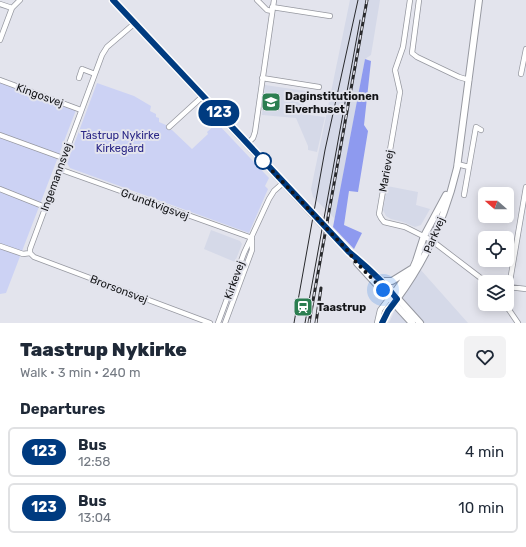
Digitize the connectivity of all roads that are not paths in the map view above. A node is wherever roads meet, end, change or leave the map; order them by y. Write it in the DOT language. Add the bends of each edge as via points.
graph roads {
  1 [pos="20,0"];
  2 [pos="114,0"];
  3 [pos="257,0"];
  4 [pos="274,0"];
  5 [pos="410,0"];
  6 [pos="419,0"];
  7 [pos="479,0"];
  8 [pos="0,4"];
  9 [pos="12,8"];
  10 [pos="272,9"];
  11 [pos="330,16"];
  12 [pos="135,23"];
  13 [pos="0,40"];
  14 [pos="526,49"];
  15 [pos="95,74"];
  16 [pos="521,74"];
  17 [pos="79,78"];
  18 [pos="262,78"];
  19 [pos="0,80"];
  20 [pos="469,80"];
  21 [pos="319,87"];
  22 [pos="203,96"];
  23 [pos="81,110"];
  24 [pos="169,127"];
  25 [pos="481,130"];
  26 [pos="0,134"];
  27 [pos="247,144"];
  28 [pos="63,158"];
  29 [pos="457,165"];
  30 [pos="469,167"];
  31 [pos="59,169"];
  32 [pos="284,183"];
  33 [pos="526,187"];
  34 [pos="0,190"];
  35 [pos="464,195"];
  36 [pos="45,207"];
  37 [pos="424,236"];
  38 [pos="252,238"];
  39 [pos="431,240"];
  40 [pos="0,246"];
  41 [pos="349,252"];
  42 [pos="30,253"];
  43 [pos="412,268"];
  44 [pos="478,276"];
  45 [pos="382,281"];
  46 [pos="526,288"];
  47 [pos="393,298"];
  48 [pos="510,311"];
  49 [pos="210,323"];
  50 [pos="218,323"];
  51 [pos="225,323"];
  52 [pos="377,323"];
  53 [pos="382,323"];
  54 [pos="412,323"];
  55 [pos="420,323"];
  56 [pos="518,323"];
  1 -- 9 [label="street"];
  2 -- 12 [label="street"];
  3 -- 10 [label="street" via="266,10"];
  4 -- 10 [label="street"];
  5 -- 37 [label="street, Marievej" via="402,47 395,70 400,92 379,214 384,222 405,227"];
  6 -- 20 [label="street" via="412,53"];
  7 -- 20 [label="street, Parkvej"];
  8 -- 9 [label="street"];
  9 -- 13 [label="street"];
  10 -- 11 [label="street"];
  10 -- 18 [label="street"];
  12 -- 15 [label="street, Ingemannsvej" via="104,51"];
  12 -- 22 [label="street"];
  14 -- 16 [label="street"];
  15 -- 17 [label="street" via="82,69"];
  15 -- 23 [label="street, Ingemannsvej"];
  18 -- 21 [label="street"];
  18 -- 27 [label="street" via="254,134"];
  19 -- 23 [label="street, Kingosvej"];
  20 -- 29 [label="street, Parkvej"];
  22 -- 24 [label="street"];
  22 -- 27 [label="street"];
  23 -- 28 [label="street, Ingemannsvej"];
  25 -- 30 [label="street" via="476,128"];
  26 -- 28 [label="street"];
  27 -- 32 [label="street"];
  28 -- 31 [label="street, Ingemannsvej"];
  29 -- 30 [label="street"];
  29 -- 37 [label="street, Parkvej" via="447,194"];
  29 -- 39 [label="street, Parkvej" via="448,200"];
  30 -- 35 [label="street"];
  31 -- 36 [label="street, Ingemannsvej"];
  31 -- 38 [label="street, Grundtvigsvej"];
  32 -- 38 [label="street, Kirkevej" via="269,199"];
  32 -- 41 [label="street"];
  33 -- 46 [label="street" via="509,286"];
  34 -- 36 [label="street"];
  36 -- 42 [label="street, Ingemannsvej"];
  37 -- 39 [label="street, Marievej"];
  37 -- 43 [label="street, Parkvej"];
  38 -- 50 [label="street, Kirkevej"];
  38 -- 51 [label="street, Kirkevej" via="252,250"];
  39 -- 44 [label="street, Marievej"];
  39 -- 47 [label="street, Parkvej" via="423,259"];
  40 -- 42 [label="street" via="23,254"];
  41 -- 45 [label="street"];
  41 -- 47 [label="street"];
  42 -- 49 [label="street, Brorsonsvej" via="50,263"];
  43 -- 45 [label="street" via="392,281"];
  43 -- 47 [label="street, Parkvej"];
  45 -- 47 [label="street"];
  47 -- 52 [label="street" via="380,310"];
  47 -- 53 [label="street"];
  47 -- 54 [label="street"];
  47 -- 55 [label="street"];
  48 -- 56 [label="street"];
}
